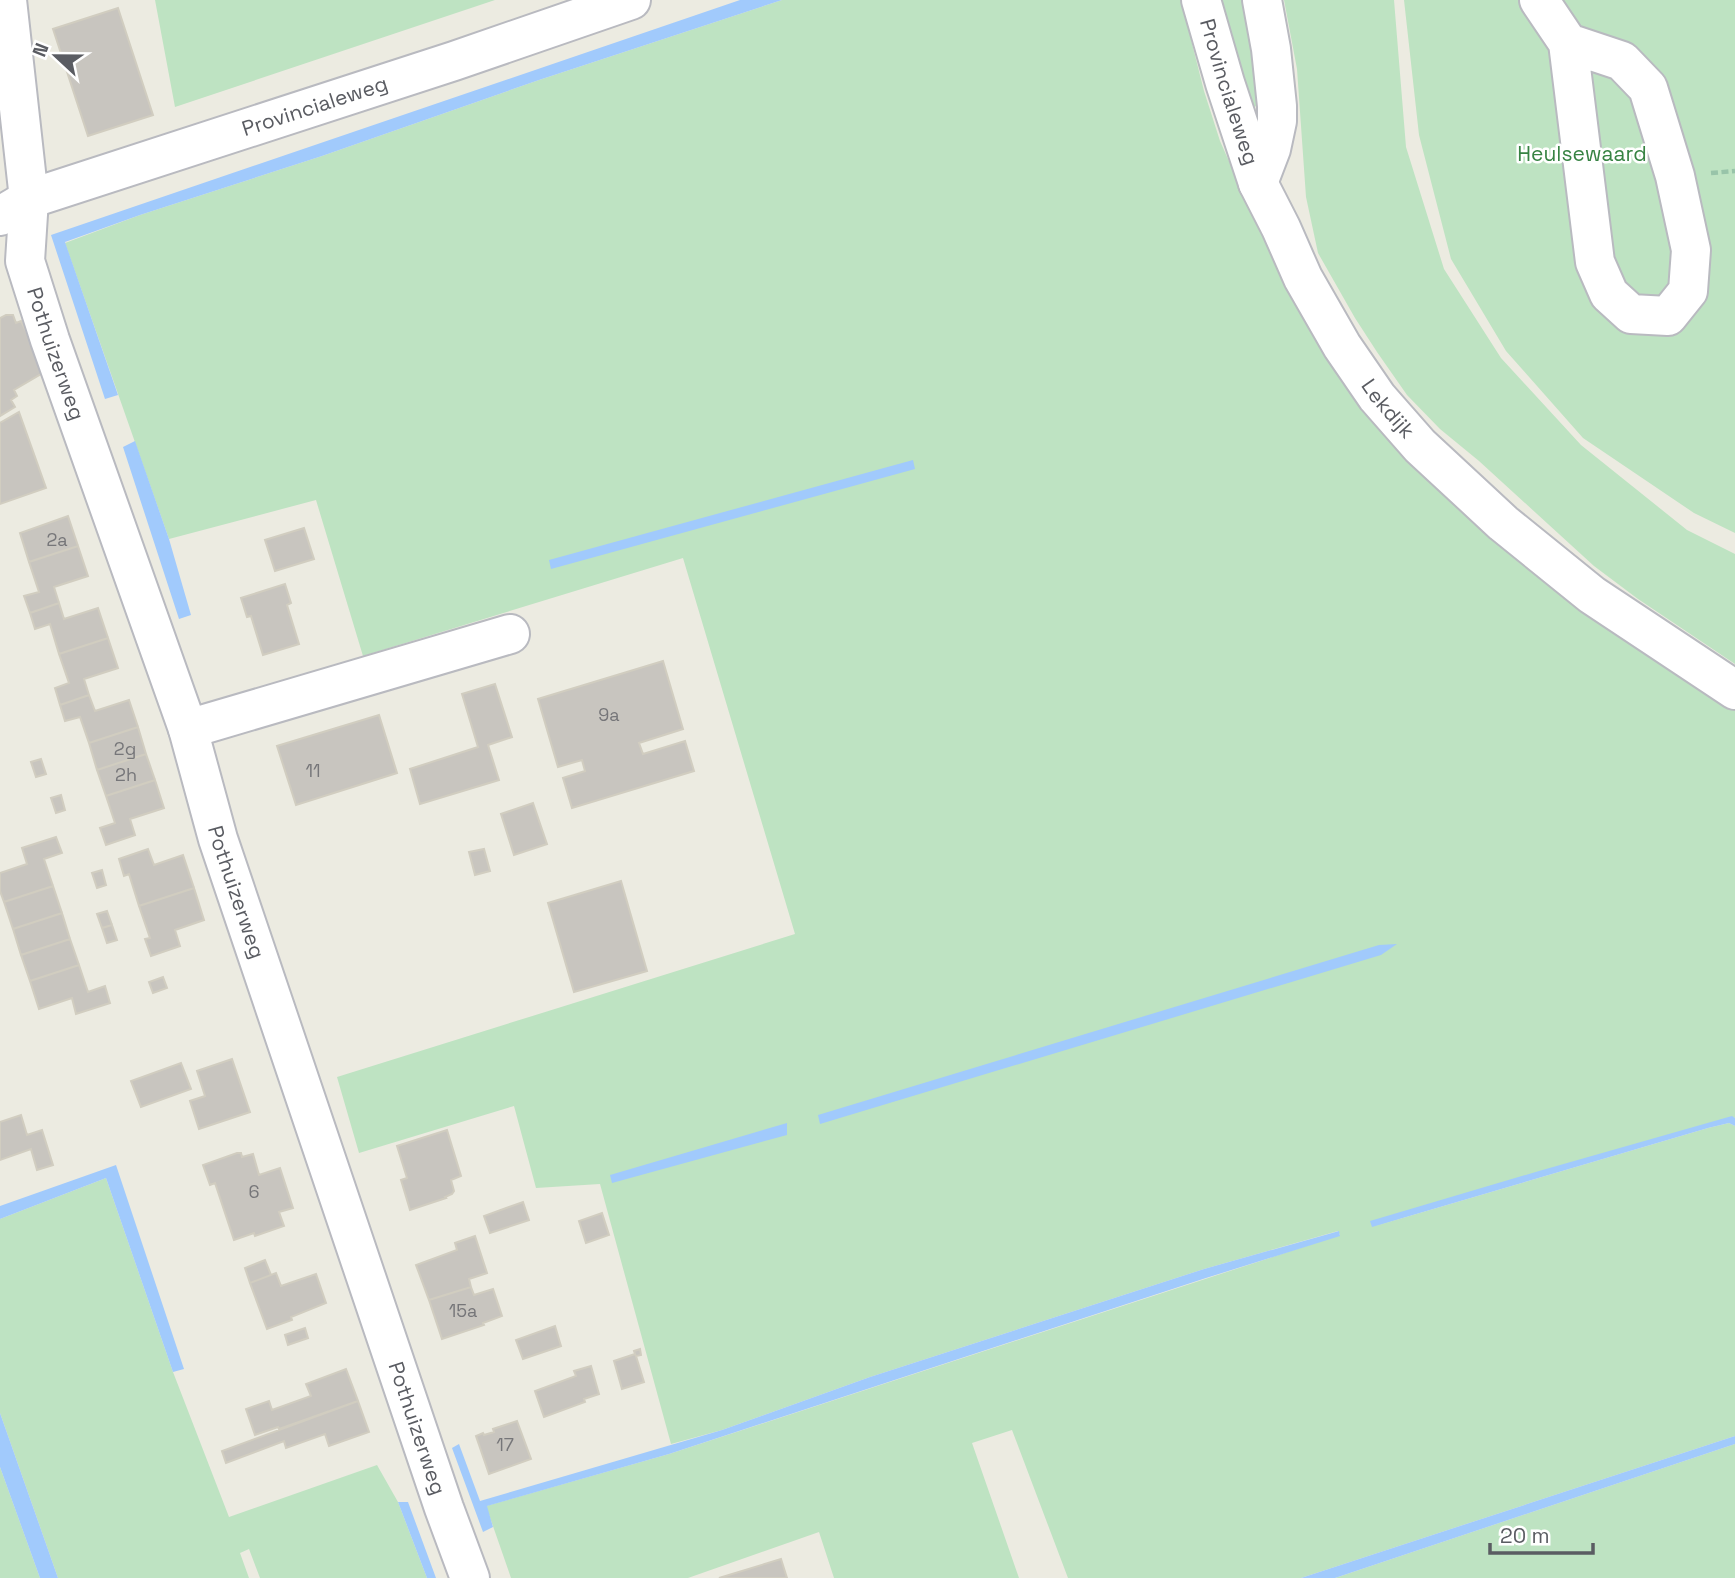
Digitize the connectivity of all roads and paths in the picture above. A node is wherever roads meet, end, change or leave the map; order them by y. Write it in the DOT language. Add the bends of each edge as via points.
graph roads {
  1 [pos="7,0"];
  2 [pos="631,0"];
  3 [pos="1201,0"];
  4 [pos="1262,0"];
  5 [pos="1539,0"];
  6 [pos="1568,43"];
  7 [pos="1258,183"];
  8 [pos="14,208"];
  9 [pos="13,268"];
  10 [pos="510,634"];
  11 [pos="1735,690"];
  12 [pos="188,729"];
  13 [pos="470,1578"];
  1 -- 8 [label="street, Pothuizerweg"];
  2 -- 8 [label="street, Provincialeweg"];
  3 -- 7 [label="street, Provincialeweg"];
  4 -- 7 [label="street" via="1277,113 1271,149"];
  5 -- 6 [label="street"];
  6 -- 6 [label="street" via="1595,262 1609,293 1631,314 1668,316 1688,291 1690,250 1675,176 1648,88 1622,61"];
  7 -- 11 [label="street, Lekdijk" via="1303,278 1342,346 1419,446 1503,523 1592,595"];
  8 -- 9 [label="street, Pothuizerweg"];
  9 -- 12 [label="street, Pothuizerweg" via="50,340"];
  10 -- 12 [label="street"];
  12 -- 13 [label="street, Pothuizerweg" via="218,839"];
}
